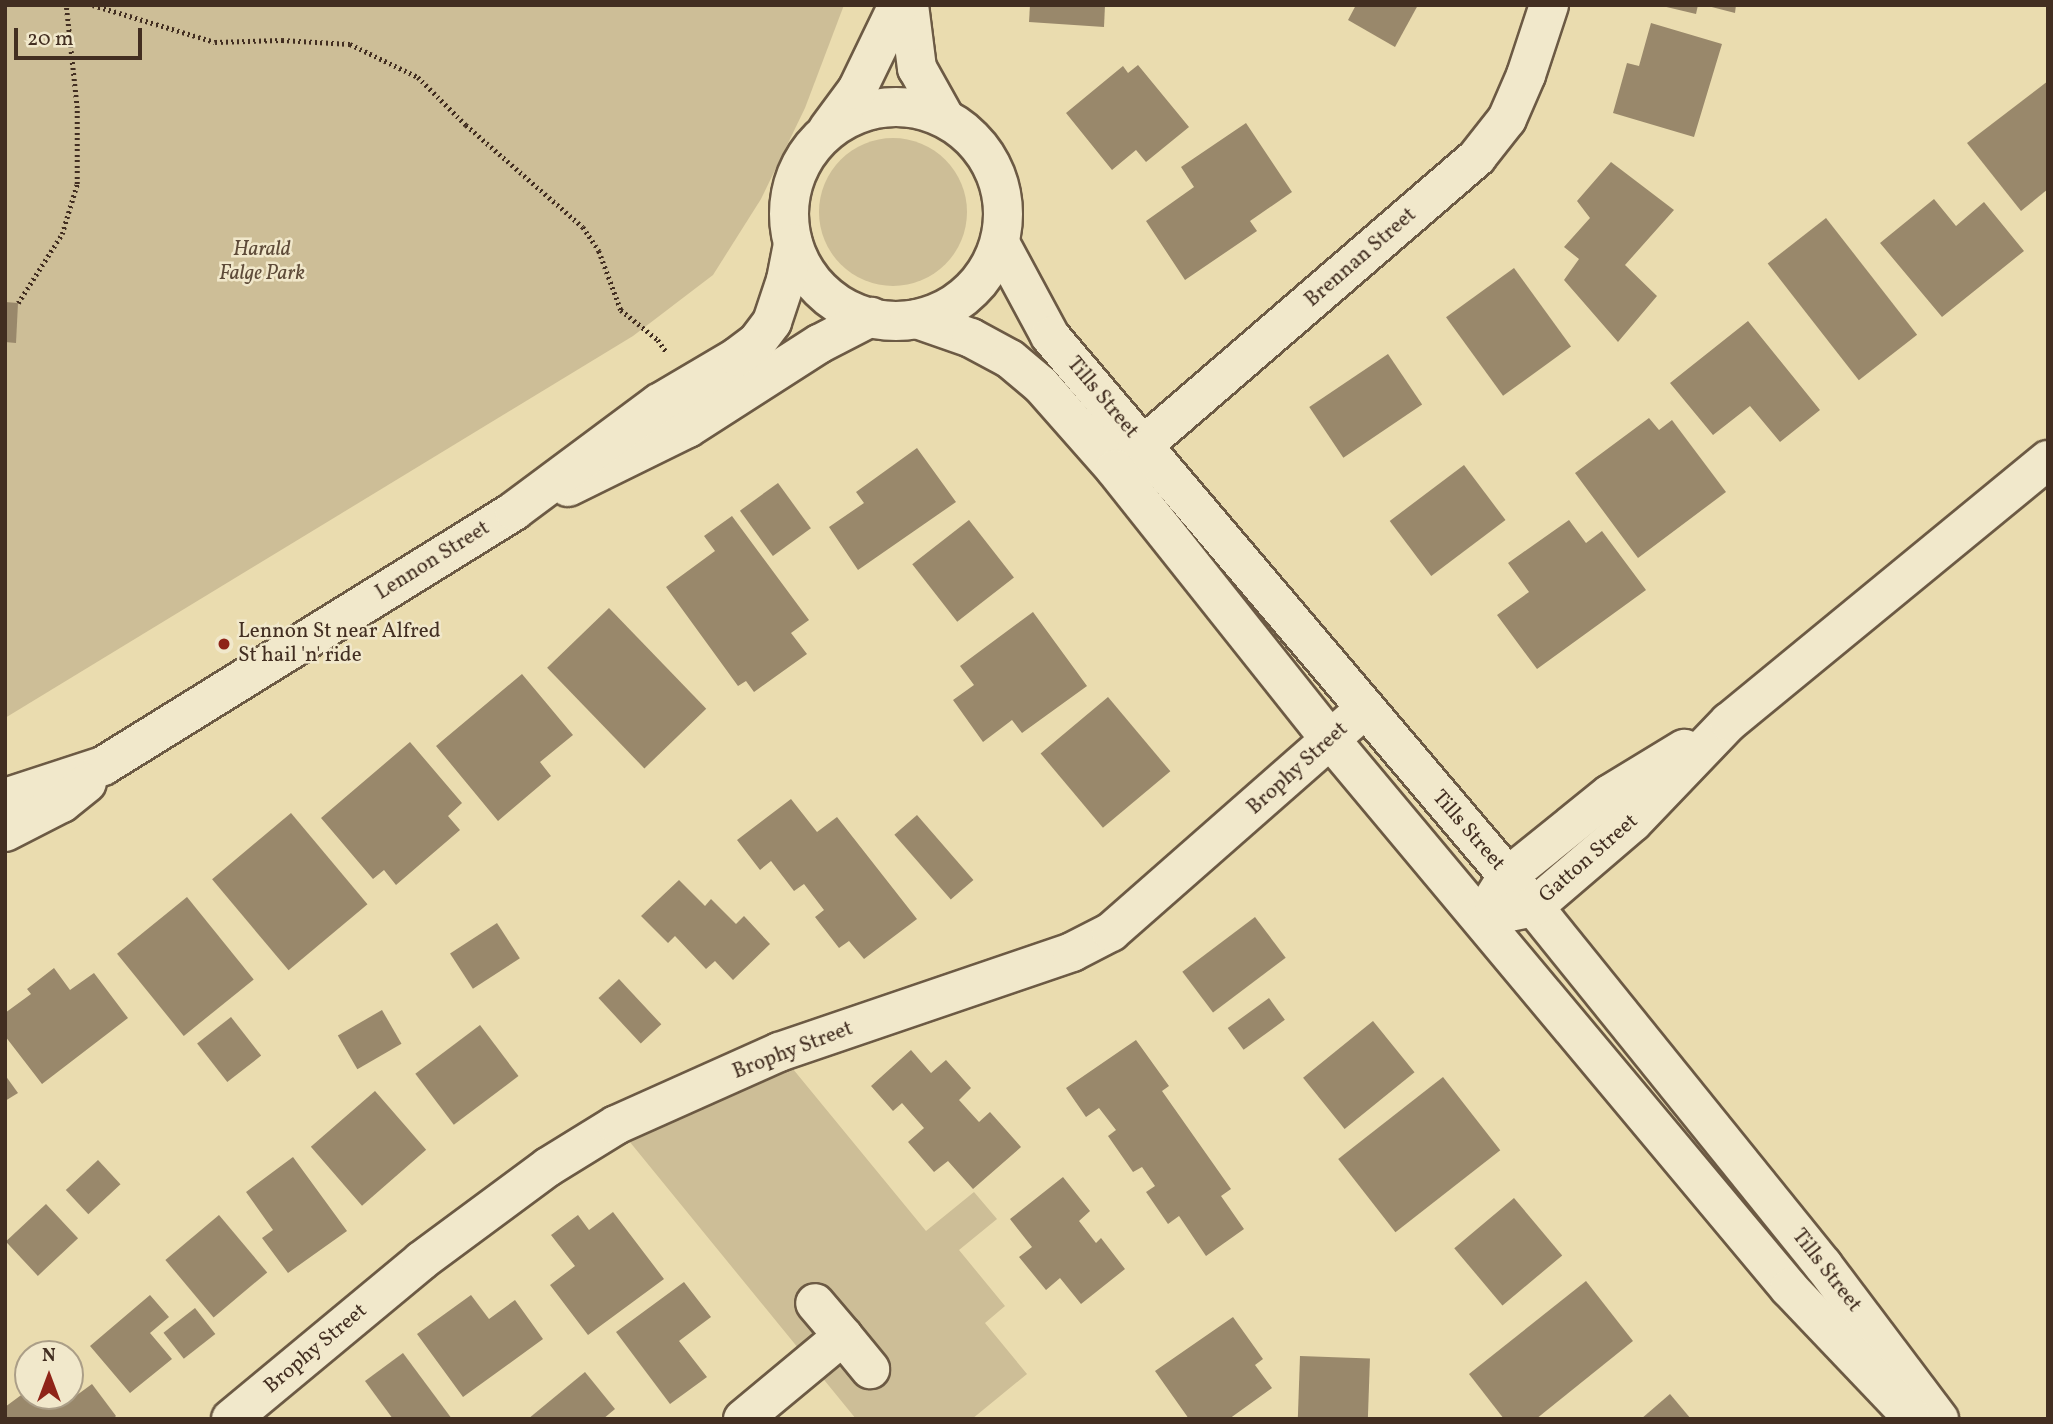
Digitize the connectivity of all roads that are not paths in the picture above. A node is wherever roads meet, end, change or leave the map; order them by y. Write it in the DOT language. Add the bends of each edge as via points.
graph roads {
  1 [pos="898,5"];
  2 [pos="909,5"];
  3 [pos="1549,5"];
  4 [pos="945,118"];
  5 [pos="825,133"];
  6 [pos="1000,243"];
  7 [pos="793,244"];
  8 [pos="871,317"];
  9 [pos="917,319"];
  10 [pos="1129,458"];
  11 [pos="2048,460"];
  12 [pos="514,511"];
  13 [pos="1364,710"];
  14 [pos="1729,722"];
  15 [pos="1331,739"];
  16 [pos="103,766"];
  17 [pos="5,798"];
  18 [pos="5,832"];
  19 [pos="1507,877"];
  20 [pos="1534,906"];
  21 [pos="1480,918"];
  22 [pos="815,1303"];
  23 [pos="843,1336"];
  24 [pos="870,1369"];
  25 [pos="244,1415"];
  26 [pos="743,1419"];
  27 [pos="1914,1419"];
  28 [pos="1939,1419"];
  1 -- 5 [label="street" via="857,90"];
  2 -- 4 [label="street" via="917,68"];
  3 -- 10 [label="street, Brennan Street" via="1507,119 1477,158"];
  4 -- 5 [label="street" via="915,108 882,108 852,116"];
  4 -- 6 [label="street" via="969,135 988,158 1000,184 1004,214"];
  5 -- 7 [label="street" via="808,152 790,196"];
  6 -- 9 [label="street" via="988,270 969,293 945,309"];
  6 -- 10 [label="street, Tills Street" via="1050,336"];
  7 -- 8 [label="street" via="822,291"];
  7 -- 12 [label="street, Lennon Street" via="779,305 757,342 614,434"];
  8 -- 9 [label="street"];
  8 -- 12 [label="street, Lennon Street" via="843,329 688,428"];
  9 -- 10 [label="street, Tills Street" via="971,338 1010,359"];
  10 -- 13 [label="street, Tills Street"];
  10 -- 15 [label="street, Tills Street"];
  11 -- 14 [label="street, Gatton Street"];
  12 -- 16 [label="street, Lennon Street"];
  13 -- 15 [label="street, Brophy Street"];
  13 -- 19 [label="street, Tills Street"];
  14 -- 19 [label="street, Gatton Street" via="1609,794"];
  14 -- 20 [label="street, Gatton Street" via="1633,822"];
  15 -- 21 [label="street, Tills Street"];
  15 -- 25 [label="street, Brophy Street" via="1111,932 1072,952 779,1052 616,1125 548,1167 421,1261"];
  16 -- 17 [label="street, Lennon Street"];
  16 -- 18 [label="street, Lennon Street" via="62,803"];
  19 -- 20 [label="street, Tills Street"];
  19 -- 21 [label="street, Gatton Street"];
  20 -- 21 [label="street, Gatton Street"];
  20 -- 28 [label="street, Tills Street" via="1823,1265"];
  21 -- 27 [label="street, Tills Street" via="1789,1288"];
  22 -- 23 [label="street"];
  23 -- 24 [label="street"];
  23 -- 26 [label="street"];
}
